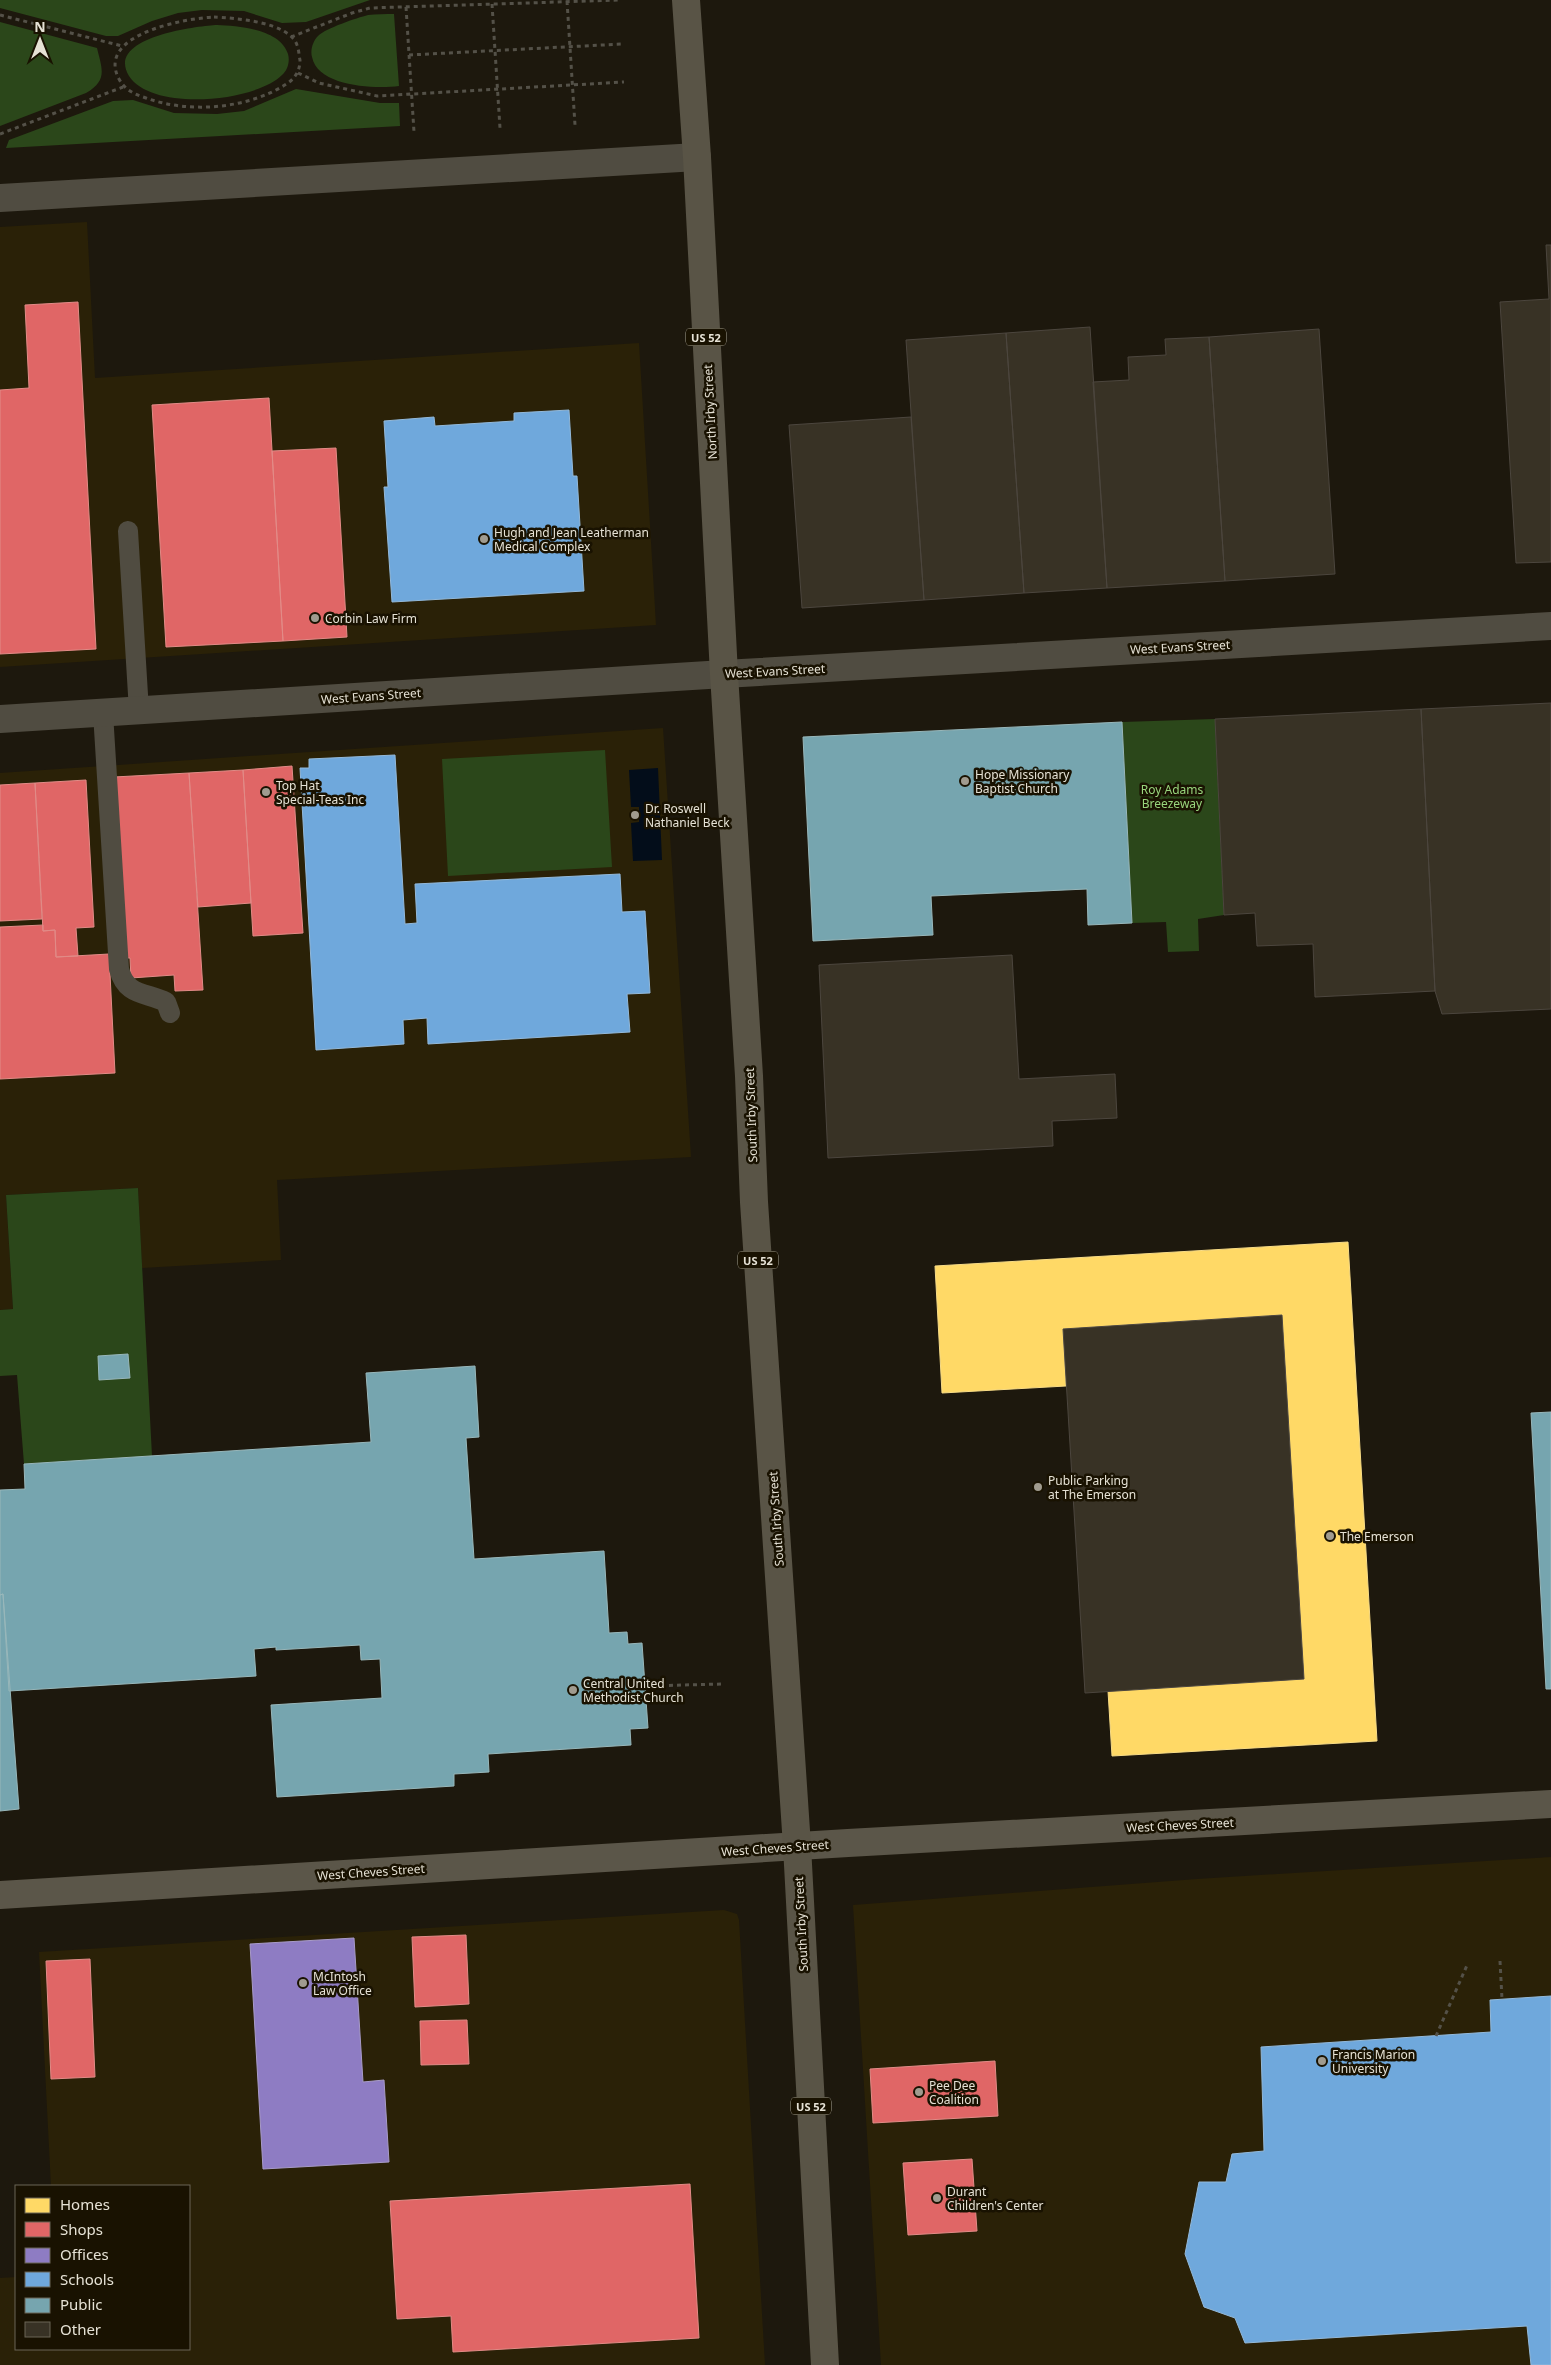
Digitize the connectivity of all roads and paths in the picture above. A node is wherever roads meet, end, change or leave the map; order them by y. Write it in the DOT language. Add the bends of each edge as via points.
graph roads {
  1 [pos="620,0"];
  2 [pos="686,0"];
  3 [pos="568,1"];
  4 [pos="492,4"];
  5 [pos="406,7"];
  6 [pos="0,15"];
  7 [pos="290,37"];
  8 [pos="622,44"];
  9 [pos="122,46"];
  10 [pos="570,46"];
  11 [pos="495,50"];
  12 [pos="409,55"];
  13 [pos="298,74"];
  14 [pos="624,82"];
  15 [pos="572,85"];
  16 [pos="124,87"];
  17 [pos="497,89"];
  18 [pos="412,94"];
  19 [pos="575,125"];
  20 [pos="500,128"];
  21 [pos="414,132"];
  22 [pos="0,134"];
  23 [pos="697,158"];
  24 [pos="0,198"];
  25 [pos="128,531"];
  26 [pos="1551,626"];
  27 [pos="724,674"];
  28 [pos="139,711"];
  29 [pos="103,713"];
  30 [pos="0,719"];
  31 [pos="170,1013"];
  32 [pos="722,1684"];
  33 [pos="645,1686"];
  34 [pos="1551,1804"];
  35 [pos="797,1846"];
  36 [pos="0,1895"];
  37 [pos="1500,1961"];
  38 [pos="1468,1963"];
  39 [pos="1502,1999"];
  40 [pos="1436,2036"];
  41 [pos="825,2365"];
  1 -- 3 [label="path"];
  2 -- 23 [label="main road, North Irby Street / US 52"];
  3 -- 4 [label="path"];
  3 -- 10 [label="path"];
  4 -- 5 [label="path"];
  4 -- 11 [label="path"];
  5 -- 7 [label="path" via="360,10"];
  5 -- 12 [label="path"];
  6 -- 9 [label="path"];
  7 -- 9 [label="path" via="259,22 207,17 175,21 150,30"];
  7 -- 13 [label="path" via="297,44"];
  8 -- 10 [label="path"];
  9 -- 16 [label="path" via="116,56 115,67"];
  10 -- 11 [label="path"];
  10 -- 15 [label="path"];
  11 -- 12 [label="path"];
  11 -- 17 [label="path"];
  12 -- 18 [label="path"];
  13 -- 16 [label="path" via="257,98 211,106 171,105 135,94"];
  13 -- 18 [label="path" via="363,95"];
  14 -- 15 [label="path"];
  15 -- 17 [label="path"];
  15 -- 19 [label="path"];
  16 -- 22 [label="path"];
  17 -- 18 [label="path"];
  17 -- 20 [label="path"];
  18 -- 21 [label="path"];
  23 -- 24 [label="street"];
  23 -- 27 [label="main road, North Irby Street / US 52"];
  25 -- 28 [label="lane"];
  26 -- 27 [label="street, West Evans Street"];
  27 -- 28 [label="street, West Evans Street"];
  27 -- 35 [label="main road, South Irby Street / US 52" via="754,1202"];
  28 -- 29 [label="street, West Evans Street"];
  29 -- 30 [label="street, West Evans Street"];
  29 -- 31 [label="lane" via="119,969 130,988 166,1002"];
  32 -- 33 [label="path"];
  34 -- 35 [label="main road, West Cheves Street"];
  35 -- 36 [label="main road, West Cheves Street"];
  35 -- 41 [label="main road, South Irby Street / US 52"];
  37 -- 39 [label="path"];
  38 -- 40 [label="path"];
}
